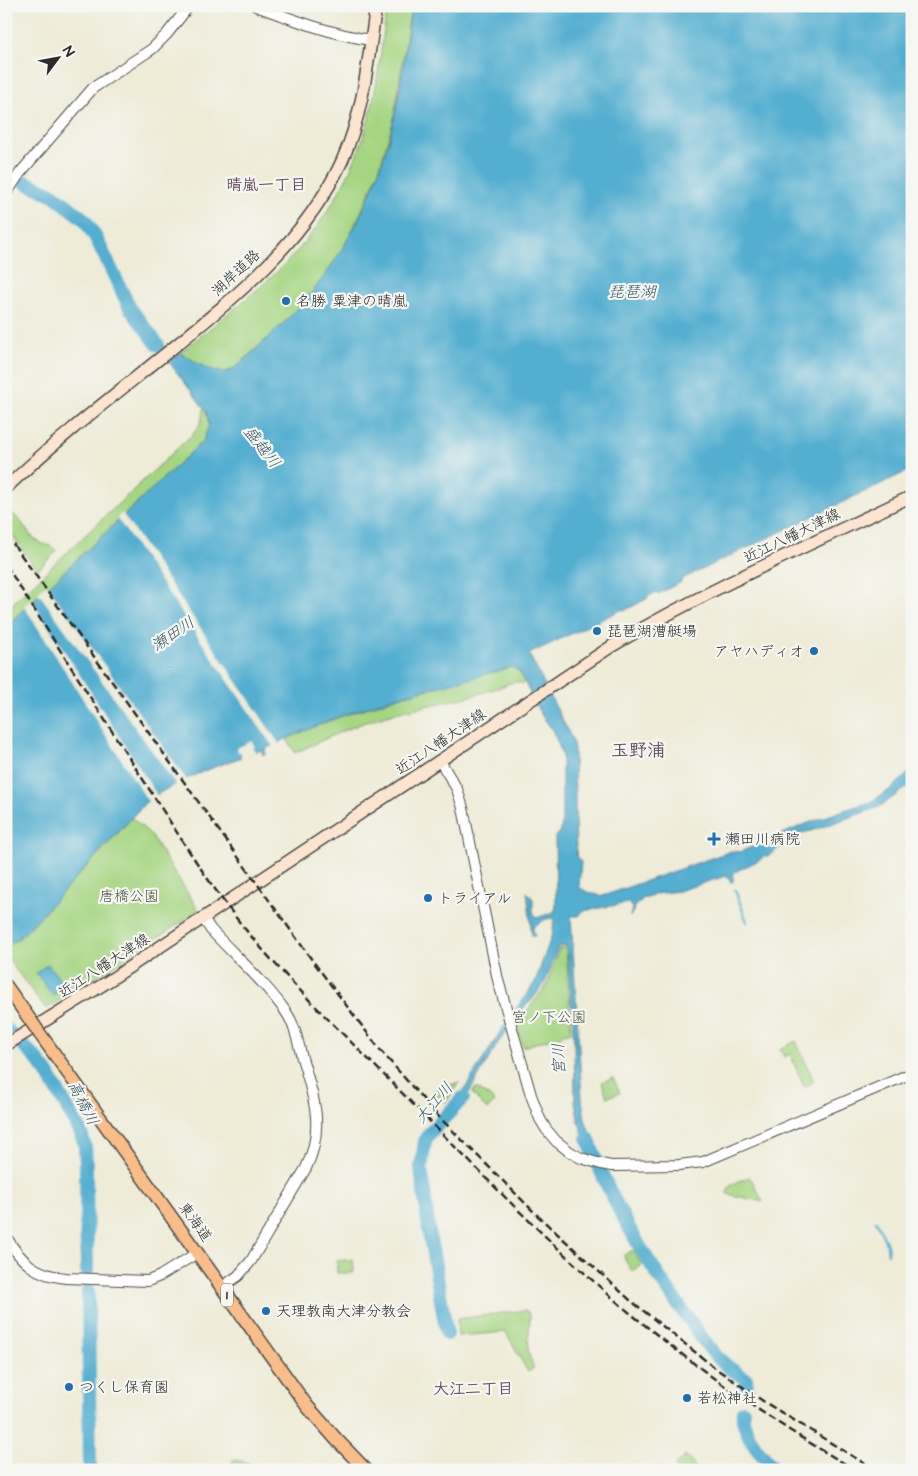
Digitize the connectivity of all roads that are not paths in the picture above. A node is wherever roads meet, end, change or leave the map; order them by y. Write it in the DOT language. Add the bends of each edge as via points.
graph roads {
  1 [pos="189,6"];
  2 [pos="256,6"];
  3 [pos="376,6"];
  4 [pos="371,40"];
  5 [pos="6,194"];
  6 [pos="6,488"];
  7 [pos="912,496"];
  8 [pos="440,761"];
  9 [pos="203,918"];
  10 [pos="6,986"];
  11 [pos="13,1041"];
  12 [pos="912,1073"];
  13 [pos="6,1237"];
  14 [pos="197,1253"];
  15 [pos="222,1287"];
  16 [pos="366,1470"];
  1 -- 5 [label="street" via="152,49 93,88 20,173"];
  2 -- 4 [label="street" via="322,30"];
  3 -- 4 [label="main road, 湖岸道路"];
  4 -- 6 [label="main road, 湖岸道路" via="365,83 352,135 329,187 307,220 278,254 225,304 65,435"];
  7 -- 8 [label="main road, 近江八幡大津線" via="672,612 612,646"];
  8 -- 9 [label="main road, 近江八幡大津線"];
  8 -- 12 [label="street" via="457,789 463,808 496,973 534,1106 546,1129 570,1152 611,1166 703,1162"];
  9 -- 11 [label="main road, 近江八幡大津線"];
  9 -- 15 [label="street" via="287,1013 317,1114 313,1152 306,1168 247,1265"];
  10 -- 14 [label="highway, 東海道 / 1, bridge"];
  13 -- 14 [label="street" via="24,1262 53,1277 148,1281"];
  14 -- 15 [label="highway, 東海道 / 1"];
  15 -- 16 [label="highway, 東海道 / 1" via="307,1406"];
}
